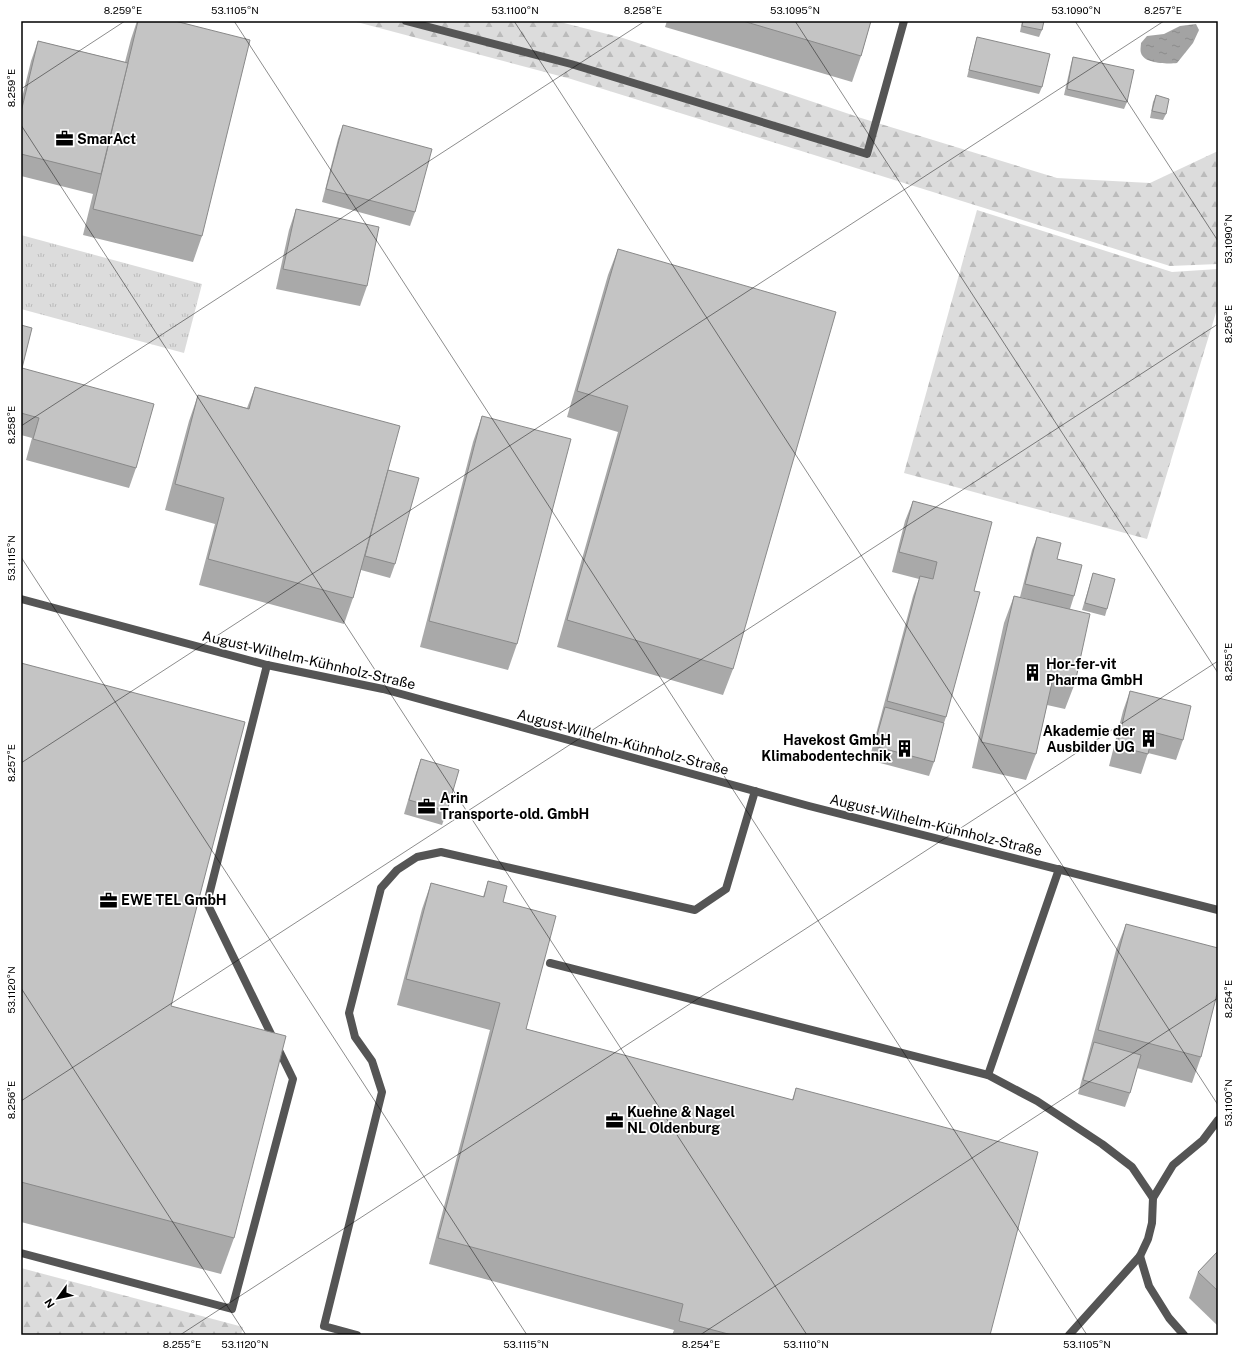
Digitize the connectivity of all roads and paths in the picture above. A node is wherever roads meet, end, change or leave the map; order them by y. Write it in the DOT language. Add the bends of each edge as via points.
graph roads {
  1 [pos="406,21"];
  2 [pos="904,21"];
  3 [pos="21,599"];
  4 [pos="267,665"];
  5 [pos="755,791"];
  6 [pos="1059,869"];
  7 [pos="1218,910"];
  8 [pos="550,963"];
  9 [pos="988,1075"];
  10 [pos="1218,1120"];
  11 [pos="1153,1198"];
  12 [pos="21,1253"];
  13 [pos="1140,1256"];
  14 [pos="357,1335"];
  15 [pos="1069,1335"];
  16 [pos="1184,1335"];
  1 -- 2 [label="street" via="571,64 867,154"];
  3 -- 4 [label="street, August-Wilhelm-Kühnholz-Straße"];
  4 -- 5 [label="street, August-Wilhelm-Kühnholz-Straße" via="382,689"];
  4 -- 12 [label="street" via="207,903 293,1079 232,1310"];
  5 -- 6 [label="street, August-Wilhelm-Kühnholz-Straße"];
  5 -- 14 [label="street" via="726,889 695,910 441,852 417,857 397,870 380,888 349,1013 355,1037 372,1061 382,1092 324,1326"];
  6 -- 7 [label="street, August-Wilhelm-Kühnholz-Straße"];
  6 -- 9 [label="street"];
  8 -- 9 [label="street"];
  9 -- 11 [label="street" via="1036,1101 1102,1144 1132,1168"];
  10 -- 11 [label="street" via="1203,1140 1173,1165"];
  11 -- 13 [label="street" via="1152,1223"];
  13 -- 15 [label="street"];
  13 -- 16 [label="street" via="1149,1286 1169,1318"];
}
